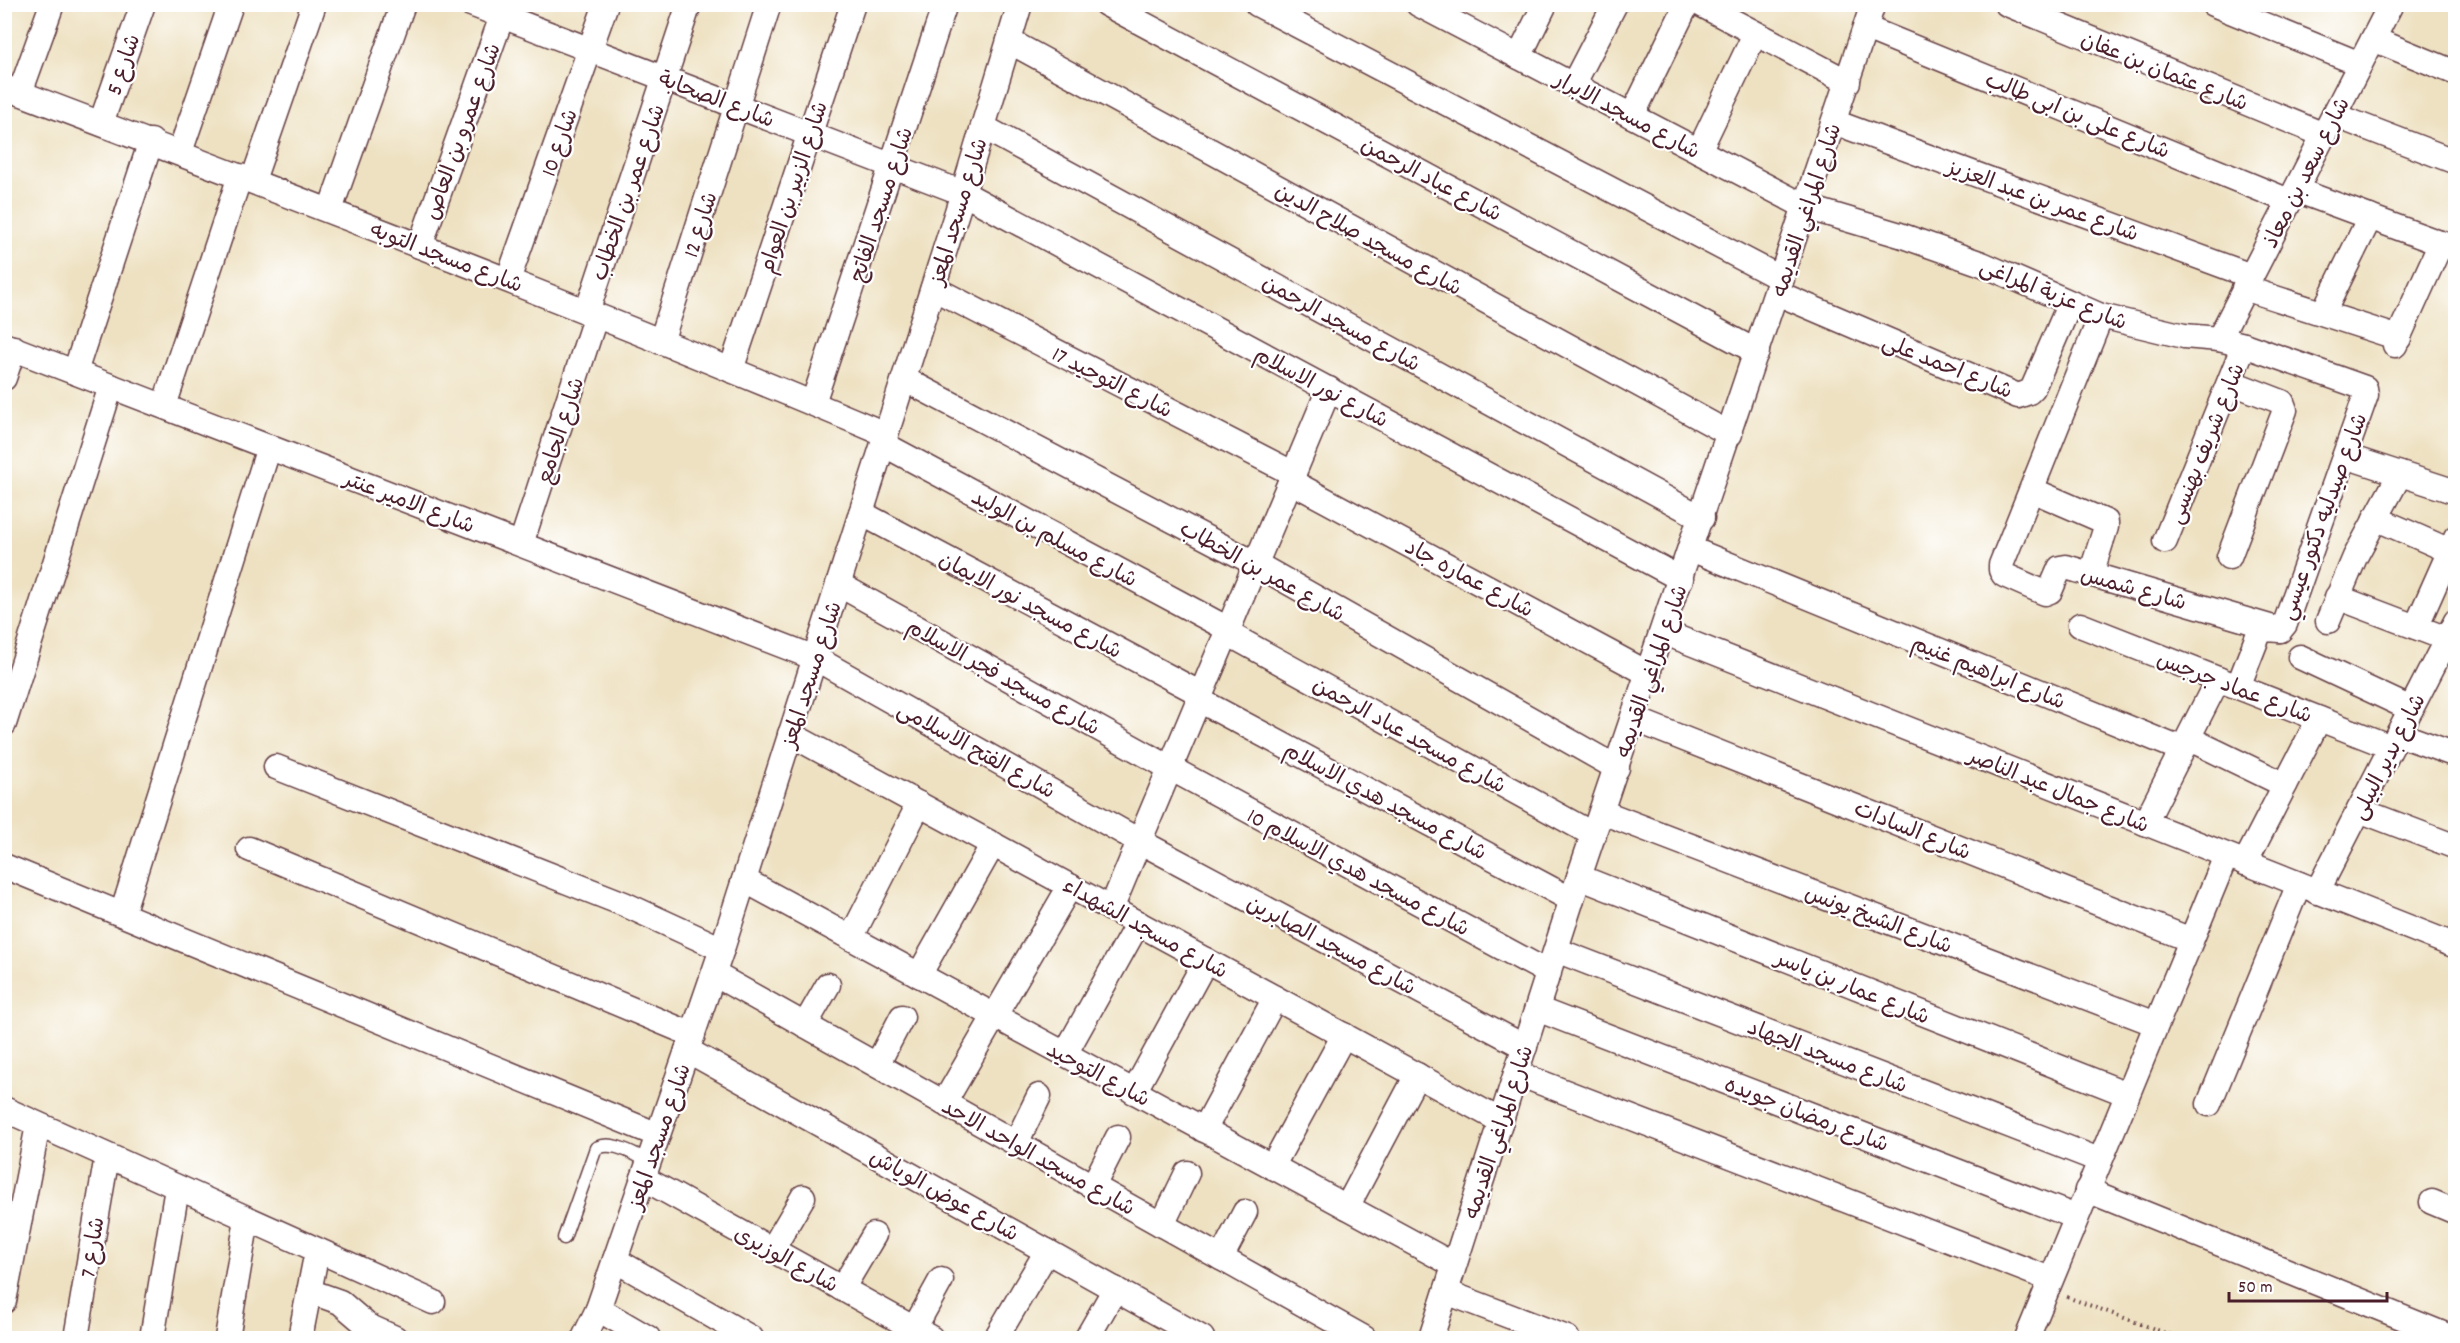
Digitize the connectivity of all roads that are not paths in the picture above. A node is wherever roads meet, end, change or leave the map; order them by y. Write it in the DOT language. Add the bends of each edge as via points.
graph roads {
  1 [pos="52,4"];
  2 [pos="143,4"];
  3 [pos="231,4"];
  4 [pos="314,4"];
  5 [pos="403,4"];
  6 [pos="471,4"];
  7 [pos="606,4"];
  8 [pos="689,4"];
  9 [pos="769,4"];
  10 [pos="853,4"];
  11 [pos="945,4"];
  12 [pos="1020,4"];
  13 [pos="1106,4"];
  14 [pos="1257,4"];
  15 [pos="1418,4"];
  16 [pos="1545,4"];
  17 [pos="1615,4"];
  18 [pos="1687,4"];
  19 [pos="1700,4"];
  20 [pos="2007,4"];
  21 [pos="2213,4"];
  22 [pos="2391,4"];
  23 [pos="1867,12"];
  24 [pos="1454,13"];
  25 [pos="513,14"];
  26 [pos="1755,34"];
  27 [pos="2373,39"];
  28 [pos="1009,41"];
  29 [pos="591,50"];
  30 [pos="1519,57"];
  31 [pos="2360,64"];
  32 [pos="2456,73"];
  33 [pos="666,79"];
  34 [pos="1848,82"];
  35 [pos="1573,86"];
  36 [pos="12,90"];
  37 [pos="737,106"];
  38 [pos="1632,116"];
  39 [pos="1834,122"];
  40 [pos="101,123"];
  41 [pos="2329,125"];
  42 [pos="983,127"];
  43 [pos="810,133"];
  44 [pos="151,141"];
  45 [pos="1699,151"];
  46 [pos="180,152"];
  47 [pos="2456,162"];
  48 [pos="893,166"];
  49 [pos="246,178"];
  50 [pos="963,193"];
  51 [pos="2292,196"];
  52 [pos="1806,207"];
  53 [pos="330,210"];
  54 [pos="2370,217"];
  55 [pos="420,246"];
  56 [pos="2448,246"];
  57 [pos="508,280"];
  58 [pos="2248,282"];
  59 [pos="1780,286"];
  60 [pos="933,288"];
  61 [pos="2070,303"];
  62 [pos="2323,313"];
  63 [pos="591,314"];
  64 [pos="2101,316"];
  65 [pos="2219,339"];
  66 [pos="661,342"];
  67 [pos="2244,345"];
  68 [pos="9,346"];
  69 [pos="1757,352"];
  70 [pos="731,370"];
  71 [pos="75,372"];
  72 [pos="4,378"];
  73 [pos="904,379"];
  74 [pos="2230,382"];
  75 [pos="111,386"];
  76 [pos="1329,389"];
  77 [pos="2366,395"];
  78 [pos="813,403"];
  79 [pos="164,406"];
  80 [pos="1730,434"];
  81 [pos="884,439"];
  82 [pos="269,447"];
  83 [pos="2345,456"];
  84 [pos="2400,474"];
  85 [pos="1292,477"];
  86 [pos="2032,489"];
  87 [pos="2456,492"];
  88 [pos="861,513"];
  89 [pos="1702,518"];
  90 [pos="2375,518"];
  91 [pos="2165,541"];
  92 [pos="521,544"];
  93 [pos="2453,544"];
  94 [pos="1691,549"];
  95 [pos="2229,557"];
  96 [pos="1256,564"];
  97 [pos="2091,574"];
  98 [pos="1681,579"];
  99 [pos="838,584"];
  100 [pos="2337,597"];
  101 [pos="2328,621"];
  102 [pos="2080,625"];
  103 [pos="2416,627"];
  104 [pos="2280,630"];
  105 [pos="2451,630"];
  106 [pos="1227,631"];
  107 [pos="1663,632"];
  108 [pos="2300,657"];
  109 [pos="815,658"];
  110 [pos="1649,674"];
  111 [pos="2228,683"];
  112 [pos="1200,697"];
  113 [pos="2411,709"];
  114 [pos="1634,719"];
  115 [pos="2319,719"];
  116 [pos="4,724"];
  117 [pos="790,734"];
  118 [pos="2395,740"];
  119 [pos="2185,744"];
  120 [pos="2456,755"];
  121 [pos="276,767"];
  122 [pos="1170,768"];
  123 [pos="1617,768"];
  124 [pos="2285,785"];
  125 [pos="919,804"];
  126 [pos="2360,810"];
  127 [pos="1602,812"];
  128 [pos="2145,823"];
  129 [pos="1594,835"];
  130 [pos="1139,840"];
  131 [pos="993,844"];
  132 [pos="2456,847"];
  133 [pos="249,849"];
  134 [pos="2235,859"];
  135 [pos="4,866"];
  136 [pos="744,880"];
  137 [pos="1070,886"];
  138 [pos="2308,888"];
  139 [pos="1576,889"];
  140 [pos="1111,909"];
  141 [pos="122,914"];
  142 [pos="1138,923"];
  143 [pos="851,938"];
  144 [pos="2191,940"];
  145 [pos="2456,946"];
  146 [pos="722,949"];
  147 [pos="1557,950"];
  148 [pos="1206,960"];
  149 [pos="1549,973"];
  150 [pos="714,974"];
  151 [pos="919,975"];
  152 [pos="828,985"];
  153 [pos="1275,998"];
  154 [pos="1537,1009"];
  155 [pos="995,1016"];
  156 [pos="902,1017"];
  157 [pos="2156,1024"];
  158 [pos="805,1025"];
  159 [pos="1344,1035"];
  160 [pos="690,1042"];
  161 [pos="1525,1047"];
  162 [pos="1065,1054"];
  163 [pos="877,1065"];
  164 [pos="1516,1073"];
  165 [pos="1417,1075"];
  166 [pos="1134,1092"];
  167 [pos="2127,1094"];
  168 [pos="1039,1096"];
  169 [pos="945,1103"];
  170 [pos="2209,1104"];
  171 [pos="4,1110"];
  172 [pos="1501,1121"];
  173 [pos="38,1125"];
  174 [pos="1204,1130"];
  175 [pos="658,1135"];
  176 [pos="1118,1137"];
  177 [pos="1016,1143"];
  178 [pos="107,1156"];
  179 [pos="2099,1160"];
  180 [pos="1272,1167"];
  181 [pos="646,1170"];
  182 [pos="1187,1173"];
  183 [pos="1093,1186"];
  184 [pos="177,1188"];
  185 [pos="2087,1190"];
  186 [pos="803,1197"];
  187 [pos="2432,1202"];
  188 [pos="1347,1207"];
  189 [pos="1245,1212"];
  190 [pos="2456,1212"];
  191 [pos="2076,1217"];
  192 [pos="247,1219"];
  193 [pos="1162,1225"];
  194 [pos="874,1235"];
  195 [pos="564,1238"];
  196 [pos="772,1250"];
  197 [pos="317,1251"];
  198 [pos="1047,1251"];
  199 [pos="1221,1257"];
  200 [pos="615,1260"];
  201 [pos="1454,1265"];
  202 [pos="941,1280"];
  203 [pos="2048,1284"];
  204 [pos="842,1289"];
  205 [pos="1115,1290"];
  206 [pos="309,1291"];
  207 [pos="1446,1292"];
  208 [pos="4,1301"];
  209 [pos="433,1302"];
  210 [pos="598,1310"];
  211 [pos="922,1334"];
  212 [pos="1188,1335"];
  213 [pos="76,1338"];
  214 [pos="152,1338"];
  215 [pos="226,1338"];
  216 [pos="300,1338"];
  217 [pos="395,1338"];
  218 [pos="584,1338"];
  219 [pos="648,1338"];
  220 [pos="751,1338"];
  221 [pos="996,1338"];
  222 [pos="1088,1338"];
  223 [pos="1364,1338"];
  224 [pos="1431,1338"];
  225 [pos="1568,1338"];
  226 [pos="2026,1338"];
  227 [pos="2453,1338"];
  1 -- 36 [label="street"];
  2 -- 40 [label="street, شارع 5"];
  3 -- 46 [label="street"];
  4 -- 49 [label="street"];
  5 -- 53 [label="street"];
  6 -- 25 [label="street, شارع الصحابة"];
  7 -- 29 [label="street, شارع 10"];
  8 -- 33 [label="street, شارع عمر بن الخطاب"];
  9 -- 37 [label="street, شارع 12"];
  10 -- 43 [label="street, شارع الزبير بن العوام"];
  11 -- 48 [label="street, شارع مسجد الفاتح"];
  12 -- 28 [label="street, شارع مسجد المعز"];
  13 -- 69 [label="street, شارع عباد الرحمن"];
  14 -- 59 [label="street"];
  15 -- 24 [label="street, شارع مسجد الابرار"];
  16 -- 30 [label="street"];
  17 -- 35 [label="street"];
  18 -- 38 [label="street"];
  19 -- 26 [label="street"];
  20 -- 41 [label="street, شارع عثمان بن عفان"];
  21 -- 31 [label="street"];
  22 -- 27 [label="street, شارع سعد بن معاذ"];
  23 -- 34 [label="street, شارع المراغي القديمه"];
  23 -- 51 [label="street, شارع على بن ابى طالب"];
  24 -- 30 [label="street, شارع مسجد الابرار"];
  25 -- 29 [label="street, شارع الصحابة"];
  25 -- 55 [label="street, شارع عمرو بن العاص"];
  26 -- 34 [label="street"];
  26 -- 45 [label="street"];
  27 -- 31 [label="street, شارع سعد بن معاذ"];
  27 -- 32 [label="street"];
  28 -- 42 [label="street, شارع مسجد المعز"];
  28 -- 80 [label="street, شارع مسجد صلاح الدين"];
  29 -- 33 [label="street, شارع الصحابة"];
  29 -- 57 [label="street, شارع 10"];
  30 -- 35 [label="street, شارع مسجد الابرار"];
  31 -- 41 [label="street, شارع سعد بن معاذ"];
  33 -- 37 [label="street, شارع الصحابة"];
  33 -- 63 [label="street, شارع عمر بن الخطاب"];
  34 -- 39 [label="street, شارع المراغي القديمه"];
  35 -- 38 [label="street, شارع مسجد الابرار"];
  36 -- 40 [label="street, شارع مسجد التوبه"];
  37 -- 43 [label="street, شارع الصحابة"];
  37 -- 66 [label="street, شارع 12"];
  38 -- 45 [label="street, شارع مسجد الابرار"];
  39 -- 52 [label="street, شارع المراغي القديمه"];
  39 -- 58 [label="street, شارع عمر بن عبد العزيز"];
  40 -- 44 [label="street, شارع مسجد التوبه"];
  41 -- 47 [label="street, شارع عثمان بن عفان"];
  41 -- 51 [label="street, شارع سعد بن معاذ"];
  42 -- 50 [label="street, شارع مسجد المعز"];
  42 -- 89 [label="street, شارع مسجد الرحمن"];
  43 -- 48 [label="street, شارع الصحابة"];
  43 -- 70 [label="street, شارع الزبير بن العوام"];
  44 -- 46 [label="street, شارع مسجد التوبه"];
  44 -- 71 [label="street"];
  45 -- 52 [label="street, شارع مسجد الابرار"];
  46 -- 49 [label="street, شارع مسجد التوبه"];
  48 -- 50 [label="street, شارع الصحابة"];
  48 -- 78 [label="street, شارع مسجد الفاتح"];
  49 -- 53 [label="street, شارع مسجد التوبه"];
  49 -- 79 [label="street"];
  50 -- 60 [label="street, شارع مسجد المعز"];
  50 -- 76 [label="street, شارع نور الاسلام"];
  51 -- 54 [label="street, شارع على بن ابى طالب"];
  51 -- 58 [label="street, شارع سعد بن معاذ"];
  52 -- 59 [label="street, شارع المراغي القديمه"];
  52 -- 61 [label="street, شارع عزبة المراغى" via="1900,235"];
  53 -- 55 [label="street, شارع مسجد التوبه"];
  54 -- 56 [label="street, شارع على بن ابى طالب"];
  54 -- 62 [label="street"];
  55 -- 57 [label="street, شارع مسجد التوبه"];
  56 -- 62 [label="street, شارع عمر بن عبد العزيز" via="2397,342"];
  57 -- 63 [label="street, شارع مسجد التوبه"];
  58 -- 62 [label="street, شارع عمر بن عبد العزيز"];
  58 -- 65 [label="street, شارع سعد بن معاذ"];
  59 -- 61 [label="street, شارع احمد على" via="2018,396 2033,388"];
  59 -- 69 [label="street, شارع المراغي القديمه"];
  60 -- 73 [label="street, شارع مسجد المعز"];
  60 -- 85 [label="street, شارع التوحيد 17"];
  61 -- 64 [label="street, شارع عزبة المراغى"];
  63 -- 66 [label="street, شارع مسجد التوبه"];
  63 -- 92 [label="street, شارع الجامع"];
  64 -- 65 [label="street, شارع عزبة المراغى" via="2184,336"];
  64 -- 86 [label="street"];
  65 -- 67 [label="street, شارع عزبة المراغى"];
  66 -- 70 [label="street, شارع مسجد التوبه"];
  67 -- 74 [label="street, شارع شريف بهنسى"];
  67 -- 77 [label="street, شارع عزبة المراغى" via="2363,386"];
  68 -- 71 [label="street, شارع الامير عنتر"];
  68 -- 72 [label="street"];
  69 -- 80 [label="street, شارع المراغي القديمه"];
  70 -- 78 [label="street, شارع مسجد التوبه"];
  71 -- 75 [label="street, شارع الامير عنتر"];
  73 -- 81 [label="street, شارع مسجد المعز"];
  73 -- 96 [label="street, شارع عمر بن الخطاب"];
  74 -- 91 [label="street, شارع شريف بهنسى"];
  74 -- 95 [label="street" via="2282,402 2285,410"];
  75 -- 79 [label="street, شارع الامير عنتر"];
  75 -- 116 [label="street"];
  76 -- 85 [label="street"];
  76 -- 98 [label="street, شارع نور الاسلام"];
  77 -- 83 [label="street, شارع صيدليه دكتور عيسي"];
  78 -- 81 [label="street, شارع مسجد التوبه"];
  79 -- 82 [label="street, شارع الامير عنتر"];
  80 -- 89 [label="street, شارع المراغي القديمه"];
  81 -- 88 [label="street, شارع مسجد المعز"];
  81 -- 106 [label="street, شارع مسلم بن الوليد"];
  82 -- 92 [label="street, شارع الامير عنتر"];
  82 -- 141 [label="street"];
  83 -- 84 [label="street"];
  83 -- 104 [label="street, شارع صيدليه دكتور عيسي"];
  84 -- 87 [label="street"];
  84 -- 90 [label="street"];
  85 -- 96 [label="street"];
  85 -- 110 [label="street, شارع عماره جاد"];
  86 -- 97 [label="street" via="2106,522"];
  86 -- 97 [label="street, شارع شمس" via="2001,565 2004,575 2045,592 2050,591 2062,567"];
  88 -- 99 [label="street, شارع مسجد المعز"];
  88 -- 112 [label="street, شارع مسجد نور الايمان"];
  89 -- 94 [label="street, شارع المراغي القديمه"];
  90 -- 93 [label="street"];
  90 -- 100 [label="street"];
  92 -- 109 [label="street, شارع الامير عنتر"];
  93 -- 103 [label="street"];
  94 -- 98 [label="street, شارع المراغي القديمه"];
  94 -- 119 [label="street, شارع ابراهيم غنيم" via="2173,746"];
  96 -- 106 [label="street"];
  96 -- 123 [label="street, شارع عمر بن الخطاب"];
  97 -- 104 [label="street, شارع شمس"];
  98 -- 107 [label="street, شارع المراغي القديمه"];
  99 -- 109 [label="street, شارع مسجد المعز"];
  99 -- 122 [label="street, شارع مسجد فجر الاسلام"];
  100 -- 101 [label="street"];
  100 -- 103 [label="street"];
  102 -- 111 [label="street, شارع عماد جرجس"];
  103 -- 105 [label="street"];
  104 -- 111 [label="street, شارع صيدليه دكتور عيسي" via="2259,633"];
  105 -- 113 [label="street, شارع بدير البيلى"];
  106 -- 112 [label="street"];
  106 -- 129 [label="street, شارع مسجد عباد الرحمن"];
  107 -- 110 [label="street, شارع المراغي القديمه"];
  107 -- 128 [label="street, شارع جمال عبد الناصر"];
  108 -- 113 [label="street"];
  109 -- 117 [label="street, شارع مسجد المعز"];
  109 -- 130 [label="street, شارع الفتح الاسلامى"];
  110 -- 114 [label="street, شارع المراغي القديمه"];
  111 -- 115 [label="street, شارع عماد جرجس"];
  111 -- 119 [label="street"];
  112 -- 122 [label="street"];
  112 -- 139 [label="street, شارع مسجد هدي الاسلام"];
  113 -- 118 [label="street, شارع بدير البيلى"];
  114 -- 123 [label="street, شارع المراغي القديمه"];
  114 -- 144 [label="street, شارع السادات"];
  115 -- 118 [label="street, شارع عماد جرجس"];
  115 -- 124 [label="street"];
  117 -- 125 [label="street, شارع مسجد الشهداء"];
  117 -- 136 [label="street, شارع مسجد المعز"];
  118 -- 120 [label="street, شارع عماد جرجس"];
  118 -- 126 [label="street, شارع بدير البيلى"];
  119 -- 124 [label="street, شارع ابراهيم غنيم" via="2196,742"];
  119 -- 128 [label="street"];
  121 -- 146 [label="street" via="624,904"];
  122 -- 130 [label="street"];
  122 -- 149 [label="street, شارع مسجد هدي الاسلام 10"];
  123 -- 127 [label="street, شارع المراغي القديمه"];
  124 -- 134 [label="street"];
  125 -- 131 [label="street, شارع مسجد الشهداء"];
  125 -- 143 [label="street"];
  126 -- 132 [label="street"];
  126 -- 138 [label="street, شارع بدير البيلى"];
  127 -- 129 [label="street, شارع المراغي القديمه"];
  127 -- 157 [label="street, شارع الشيخ يونس"];
  128 -- 134 [label="street, شارع جمال عبد الناصر"];
  129 -- 139 [label="street, شارع المراغي القديمه"];
  130 -- 140 [label="street"];
  130 -- 161 [label="street, شارع مسجد الصابرين"];
  131 -- 137 [label="street, شارع مسجد الشهداء"];
  131 -- 151 [label="street"];
  133 -- 160 [label="street, شارع عوض الوياش"];
  134 -- 138 [label="street, شارع جمال عبد الناصر"];
  134 -- 144 [label="street"];
  135 -- 141 [label="street"];
  136 -- 143 [label="street, شارع التوحيد"];
  136 -- 146 [label="street, شارع مسجد المعز"];
  137 -- 140 [label="street, شارع مسجد الشهداء"];
  137 -- 155 [label="street"];
  138 -- 145 [label="street, شارع جمال عبد الناصر"];
  138 -- 170 [label="street, شارع بدير البيلى"];
  139 -- 147 [label="street, شارع المراغي القديمه"];
  139 -- 167 [label="street, شارع عمار بن ياسر"];
  140 -- 142 [label="street, شارع مسجد الشهداء"];
  141 -- 175 [label="street"];
  142 -- 148 [label="street, شارع مسجد الشهداء"];
  142 -- 162 [label="street"];
  143 -- 151 [label="street, شارع التوحيد"];
  144 -- 157 [label="street"];
  146 -- 150 [label="street, شارع مسجد المعز"];
  147 -- 149 [label="street, شارع المراغي القديمه"];
  147 -- 179 [label="street, شارع مسجد الجهاد"];
  148 -- 153 [label="street, شارع مسجد الشهداء"];
  148 -- 166 [label="street"];
  149 -- 154 [label="street, شارع المراغي القديمه"];
  150 -- 158 [label="street, شارع مسجد الواحد الاحد"];
  150 -- 160 [label="street, شارع مسجد المعز"];
  151 -- 155 [label="street, شارع التوحيد"];
  152 -- 158 [label="street"];
  153 -- 159 [label="street, شارع مسجد الشهداء"];
  153 -- 174 [label="street"];
  154 -- 161 [label="street, شارع المراغي القديمه"];
  154 -- 191 [label="street, شارع رمضان جويده"];
  155 -- 162 [label="street, شارع التوحيد"];
  155 -- 169 [label="street"];
  156 -- 163 [label="street"];
  157 -- 167 [label="street"];
  158 -- 163 [label="street, شارع مسجد الواحد الاحد"];
  159 -- 165 [label="street, شارع مسجد الشهداء"];
  159 -- 180 [label="street"];
  160 -- 175 [label="street, شارع مسجد المعز"];
  160 -- 198 [label="street, شارع عوض الوياش"];
  161 -- 164 [label="street, شارع المراغي القديمه"];
  162 -- 166 [label="street, شارع التوحيد"];
  163 -- 169 [label="street, شارع مسجد الواحد الاحد"];
  164 -- 172 [label="street, شارع المراغي القديمه"];
  164 -- 203 [label="street"];
  165 -- 172 [label="street, شارع مسجد الشهداء"];
  165 -- 188 [label="street"];
  166 -- 174 [label="street, شارع التوحيد"];
  167 -- 179 [label="street"];
  168 -- 177 [label="street"];
  169 -- 177 [label="street, شارع مسجد الواحد الاحد"];
  171 -- 173 [label="street"];
  172 -- 201 [label="street, شارع المراغي القديمه"];
  173 -- 178 [label="street"];
  173 -- 208 [label="street"];
  174 -- 180 [label="street, شارع التوحيد"];
  175 -- 181 [label="street, شارع مسجد المعز"];
  176 -- 183 [label="street"];
  177 -- 183 [label="street, شارع مسجد الواحد الاحد"];
  178 -- 184 [label="street"];
  178 -- 213 [label="street, شارع 7"];
  179 -- 185 [label="street"];
  180 -- 188 [label="street, شارع التوحيد"];
  181 -- 195 [label="lane" via="613,1146 604,1144 596,1148"];
  181 -- 196 [label="street, شارع الوزيرى"];
  181 -- 200 [label="street, شارع مسجد المعز"];
  182 -- 193 [label="street"];
  183 -- 193 [label="street, شارع مسجد الواحد الاحد"];
  184 -- 192 [label="street"];
  184 -- 214 [label="street"];
  185 -- 191 [label="street"];
  185 -- 227 [label="street"];
  186 -- 196 [label="street"];
  187 -- 190 [label="street"];
  188 -- 201 [label="street, شارع التوحيد"];
  189 -- 199 [label="street"];
  191 -- 203 [label="street"];
  192 -- 197 [label="street"];
  192 -- 215 [label="street"];
  193 -- 199 [label="street, شارع مسجد الواحد الاحد"];
  194 -- 204 [label="street"];
  196 -- 204 [label="street, شارع الوزيرى"];
  197 -- 206 [label="street"];
  197 -- 209 [label="street"];
  198 -- 205 [label="street, شارع عوض الوياش"];
  198 -- 221 [label="street"];
  199 -- 223 [label="street, شارع مسجد الواحد الاحد"];
  200 -- 210 [label="street, شارع مسجد المعز"];
  200 -- 220 [label="street"];
  201 -- 207 [label="street, شارع المراغي القديمه"];
  202 -- 211 [label="street"];
  203 -- 226 [label="street"];
  204 -- 211 [label="street, شارع الوزيرى"];
  205 -- 212 [label="street, شارع عوض الوياش"];
  205 -- 222 [label="street"];
  206 -- 216 [label="street"];
  206 -- 217 [label="street" via="340,1302 368,1326"];
  207 -- 224 [label="street, شارع المراغي القديمه"];
  207 -- 225 [label="street"];
  210 -- 218 [label="street, شارع مسجد المعز"];
  210 -- 219 [label="street"];
}
